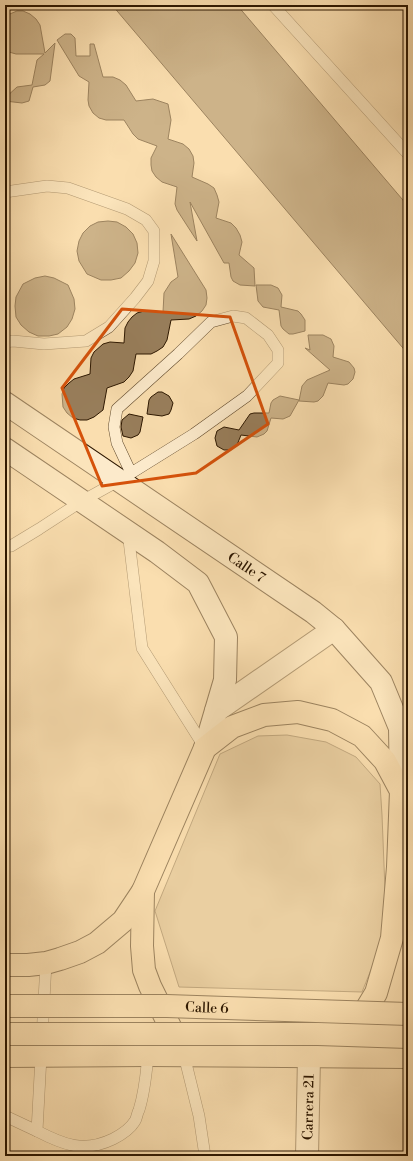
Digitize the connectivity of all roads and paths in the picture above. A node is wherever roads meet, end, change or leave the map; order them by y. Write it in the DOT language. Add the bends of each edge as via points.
graph roads {
  1 [pos="274,5"];
  2 [pos="408,154"];
  3 [pos="5,192"];
  4 [pos="5,342"];
  5 [pos="5,403"];
  6 [pos="5,449"];
  7 [pos="125,477"];
  8 [pos="82,501"];
  9 [pos="128,532"];
  10 [pos="5,547"];
  11 [pos="334,629"];
  12 [pos="216,711"];
  13 [pos="205,748"];
  14 [pos="401,791"];
  15 [pos="398,867"];
  16 [pos="143,891"];
  17 [pos="408,891"];
  18 [pos="46,962"];
  19 [pos="5,965"];
  20 [pos="5,1006"];
  21 [pos="408,1014"];
  22 [pos="5,1034"];
  23 [pos="408,1037"];
  24 [pos="148,1055"];
  25 [pos="184,1055"];
  26 [pos="5,1056"];
  27 [pos="41,1056"];
  28 [pos="338,1056"];
  29 [pos="309,1057"];
  30 [pos="408,1057"];
  31 [pos="5,1116"];
  32 [pos="37,1132"];
  33 [pos="205,1156"];
  34 [pos="307,1156"];
  1 -- 2 [label="lane"];
  3 -- 4 [label="lane" via="47,186 68,188 127,209 146,220 154,232 154,261 148,281 110,326 86,341 44,344"];
  5 -- 7 [label="main road, Calle 7"];
  6 -- 8 [label="main road"];
  7 -- 7 [label="lane" via="114,427 117,409 211,322 232,316 246,318 268,335 278,350 278,363 247,396 194,434"];
  7 -- 8 [label="lane"];
  7 -- 11 [label="main road, Calle 7"];
  8 -- 9 [label="main road"];
  8 -- 10 [label="lane" via="11,546"];
  9 -- 12 [label="main road" via="198,583 226,637 225,680"];
  9 -- 13 [label="lane" via="142,648"];
  11 -- 12 [label="main road"];
  11 -- 14 [label="main road, Calle 7" via="381,682 398,721"];
  12 -- 13 [label="main road"];
  13 -- 14 [label="highway" via="232,727 264,715 298,712 332,720 362,736 386,761"];
  13 -- 16 [label="highway"];
  14 -- 15 [label="highway"];
  15 -- 17 [label="highway"];
  15 -- 28 [label="highway" via="392,938 383,975 376,993"];
  16 -- 18 [label="highway" via="123,921 97,943 80,952"];
  16 -- 25 [label="highway" via="144,970"];
  18 -- 19 [label="highway"];
  18 -- 27 [label="lane"];
  20 -- 21 [label="highway, Calle 6, bridge" via="167,1006"];
  22 -- 23 [label="highway, Calle 6, bridge" via="318,1034"];
  24 -- 25 [label="highway"];
  24 -- 27 [label="highway"];
  24 -- 32 [label="lane" via="146,1085 141,1102 134,1122 121,1135 102,1144 82,1148 59,1142"];
  25 -- 29 [label="highway"];
  25 -- 33 [label="lane" via="199,1116"];
  26 -- 27 [label="highway"];
  27 -- 32 [label="lane"];
  28 -- 29 [label="highway"];
  28 -- 30 [label="highway"];
  29 -- 34 [label="main road, Carrera 21"];
  31 -- 32 [label="lane"];
}
